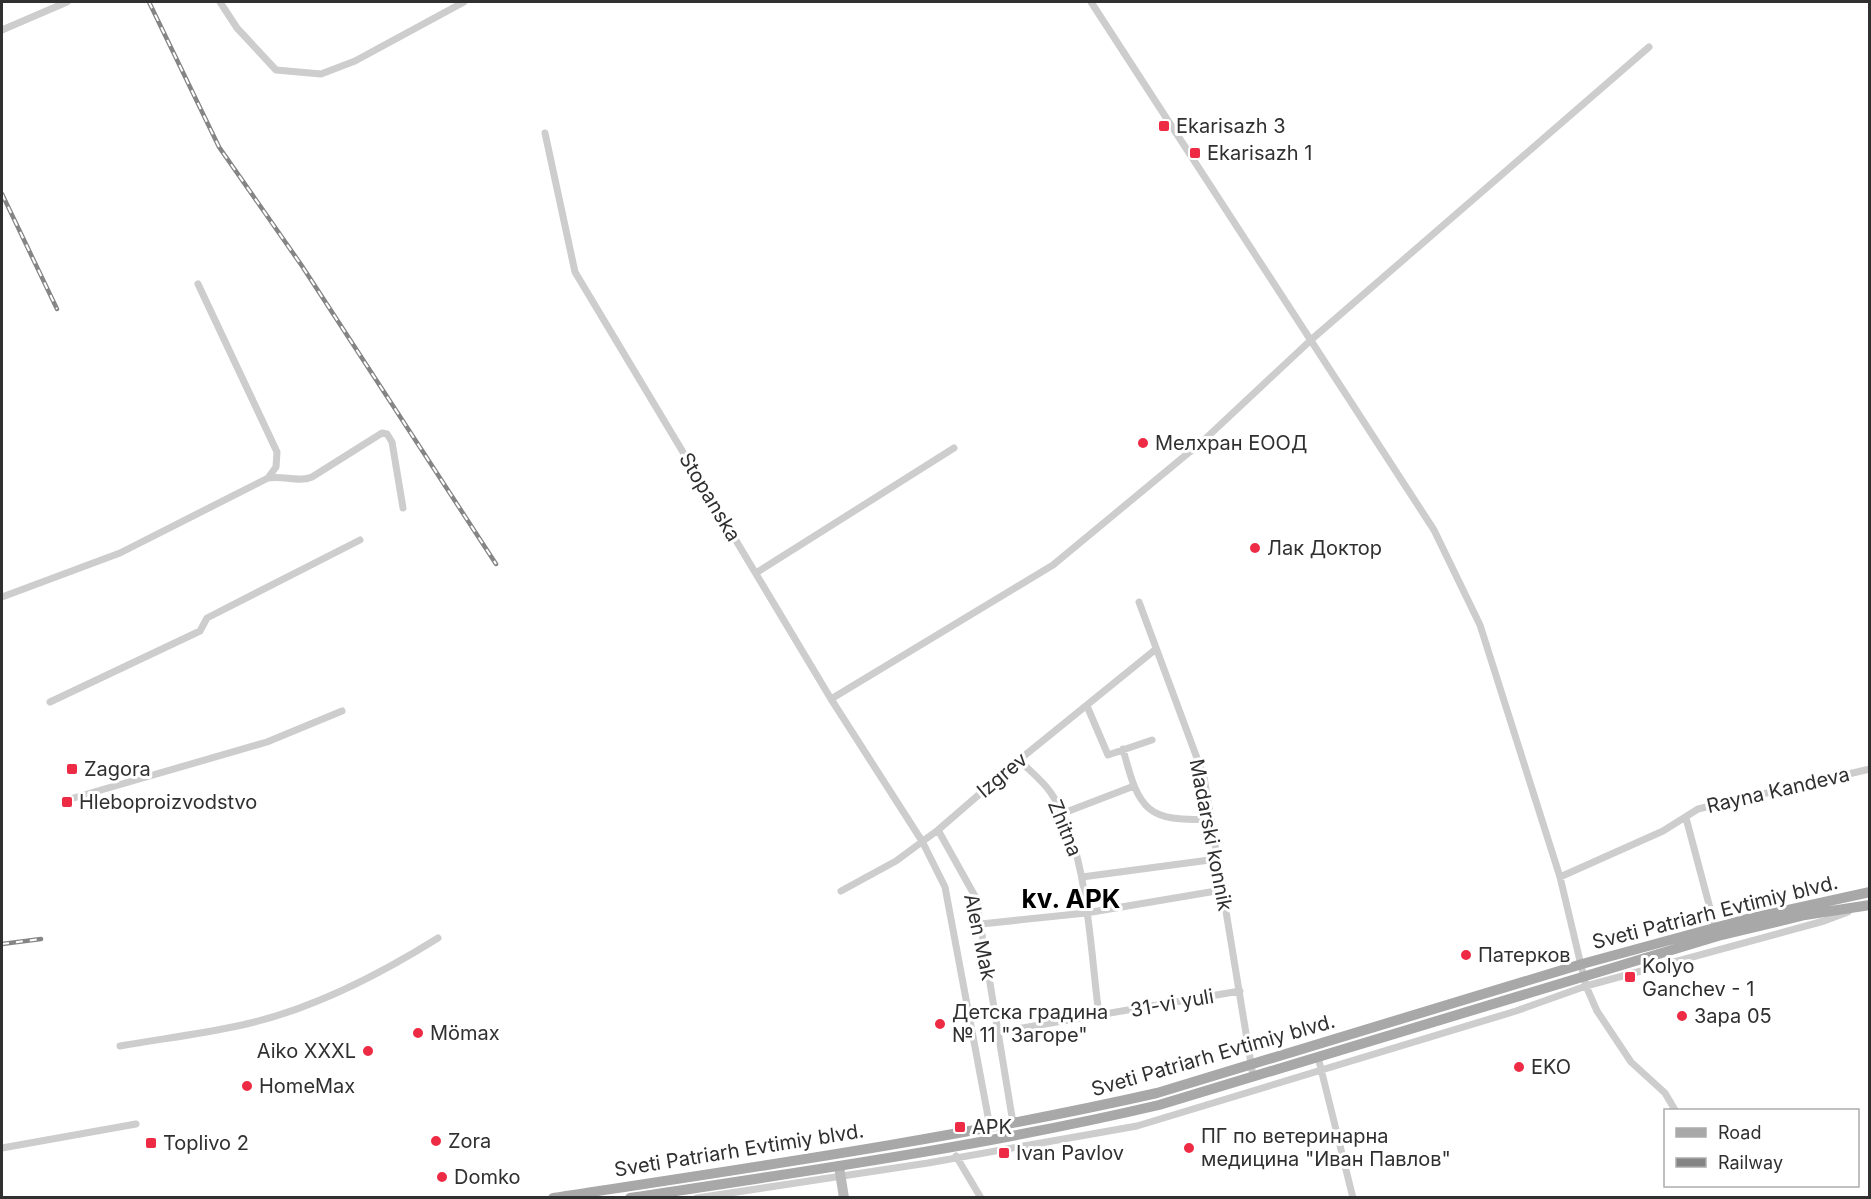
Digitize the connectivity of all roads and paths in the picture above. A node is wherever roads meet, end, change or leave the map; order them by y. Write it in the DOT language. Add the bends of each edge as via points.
graph roads {
  1 [pos="67,2"];
  2 [pos="220,2"];
  3 [pos="464,2"];
  4 [pos="1091,2"];
  5 [pos="2,30"];
  6 [pos="1649,47"];
  7 [pos="544,133"];
  8 [pos="198,284"];
  9 [pos="1312,339"];
  10 [pos="954,448"];
  11 [pos="268,478"];
  12 [pos="403,508"];
  13 [pos="360,540"];
  14 [pos="756,573"];
  15 [pos="2,597"];
  16 [pos="1139,602"];
  17 [pos="1156,649"];
  18 [pos="831,699"];
  19 [pos="50,702"];
  20 [pos="1087,706"];
  21 [pos="342,711"];
  22 [pos="1152,740"];
  23 [pos="1123,749"];
  24 [pos="1019,760"];
  25 [pos="1869,770"];
  26 [pos="1134,786"];
  27 [pos="70,799"];
  28 [pos="1061,814"];
  29 [pos="1686,818"];
  30 [pos="1211,819"];
  31 [pos="938,830"];
  32 [pos="922,842"];
  33 [pos="1217,859"];
  34 [pos="1082,877"];
  35 [pos="1560,878"];
  36 [pos="1222,890"];
  37 [pos="841,891"];
  38 [pos="1869,892"];
  39 [pos="1867,905"];
  40 [pos="1086,913"];
  41 [pos="981,924"];
  42 [pos="1715,927"];
  43 [pos="438,938"];
  44 [pos="1582,964"];
  45 [pos="1586,982"];
  46 [pos="1240,991"];
  47 [pos="1099,1015"];
  48 [pos="998,1032"];
  49 [pos="120,1046"];
  50 [pos="1318,1057"];
  51 [pos="1252,1070"];
  52 [pos="1323,1070"];
  53 [pos="1674,1109"];
  54 [pos="1013,1123"];
  55 [pos="136,1124"];
  56 [pos="990,1127"];
  57 [pos="2,1148"];
  58 [pos="947,1148"];
  59 [pos="862,1150"];
  60 [pos="819,1157"];
  61 [pos="958,1158"];
  62 [pos="840,1171"];
  63 [pos="553,1197"];
  64 [pos="630,1197"];
  65 [pos="697,1197"];
  66 [pos="844,1197"];
  67 [pos="981,1197"];
  68 [pos="1353,1197"];
  1 -- 5 [label="street"];
  2 -- 3 [label="street" via="237,28 276,70 321,74 355,61"];
  4 -- 9 [label="street"];
  6 -- 9 [label="street"];
  7 -- 14 [label="street, Stopanska" via="575,272"];
  8 -- 11 [label="street" via="277,452 276,467"];
  9 -- 18 [label="street" via="1204,440 1053,565"];
  9 -- 35 [label="street" via="1419,503 1480,625"];
  10 -- 14 [label="street"];
  11 -- 12 [label="street" via="305,480 377,434 387,434 392,441"];
  11 -- 15 [label="street" via="120,553"];
  13 -- 19 [label="street" via="207,618 200,631"];
  14 -- 18 [label="street, Stopanska"];
  16 -- 17 [label="street, Madarski konnik"];
  17 -- 20 [label="street, Izgrev"];
  17 -- 30 [label="street, Madarski konnik" via="1204,777"];
  18 -- 32 [label="street, Stopanska"];
  20 -- 23 [label="street" via="1108,755"];
  20 -- 24 [label="street, Izgrev"];
  21 -- 27 [label="street" via="267,742"];
  22 -- 23 [label="street"];
  23 -- 26 [label="street"];
  24 -- 28 [label="street, Zhitna" via="1051,793"];
  24 -- 31 [label="street, Izgrev"];
  25 -- 29 [label="street, Rayna Kandeva" via="1698,809"];
  26 -- 28 [label="street"];
  26 -- 30 [label="street" via="1157,815 1171,820"];
  28 -- 34 [label="street, Zhitna" via="1072,836"];
  29 -- 35 [label="street, Rayna Kandeva"];
  29 -- 42 [label="street"];
  30 -- 33 [label="street, Madarski konnik"];
  31 -- 32 [label="street, Izgrev"];
  31 -- 41 [label="street, Alen Mak" via="976,898"];
  32 -- 37 [label="street, Izgrev"];
  32 -- 56 [label="street, Stopanska" via="945,887"];
  33 -- 34 [label="street"];
  33 -- 36 [label="street, Madarski konnik"];
  34 -- 40 [label="street, Zhitna"];
  35 -- 44 [label="street"];
  36 -- 40 [label="street"];
  36 -- 46 [label="street, Madarski konnik"];
  38 -- 42 [label="main road, Sveti Patriarh Evtimiy blvd."];
  39 -- 45 [label="main road, Sveti Patriarh Evtimiy blvd." via="1718,936"];
  40 -- 41 [label="street"];
  40 -- 47 [label="street, Zhitna"];
  41 -- 48 [label="street, Alen Mak"];
  42 -- 44 [label="main road, Sveti Patriarh Evtimiy blvd."];
  43 -- 49 [label="street" via="397,962 284,1014"];
  44 -- 45 [label="street"];
  44 -- 51 [label="main road, Sveti Patriarh Evtimiy blvd."];
  45 -- 50 [label="main road, Sveti Patriarh Evtimiy blvd."];
  45 -- 52 [label="street" via="1516,1011"];
  45 -- 53 [label="street" via="1597,1011 1631,1062 1665,1093"];
  46 -- 47 [label="street, 31-vi yuli"];
  46 -- 51 [label="street, Madarski konnik"];
  47 -- 48 [label="street, 31-vi yuli"];
  48 -- 54 [label="street, Alen Mak"];
  50 -- 51 [label="main road, Sveti Patriarh Evtimiy blvd."];
  50 -- 52 [label="street"];
  51 -- 54 [label="main road, Sveti Patriarh Evtimiy blvd."];
  51 -- 58 [label="main road, Sveti Patriarh Evtimiy blvd." via="1159,1105"];
  52 -- 61 [label="street" via="1137,1126"];
  52 -- 68 [label="street"];
  54 -- 56 [label="main road, Sveti Patriarh Evtimiy blvd."];
  55 -- 57 [label="street"];
  56 -- 59 [label="main road, Sveti Patriarh Evtimiy blvd."];
  58 -- 61 [label="street"];
  58 -- 62 [label="main road, Sveti Patriarh Evtimiy blvd."];
  59 -- 60 [label="main road, Sveti Patriarh Evtimiy blvd."];
  59 -- 62 [label="main road"];
  60 -- 62 [label="main road"];
  60 -- 63 [label="main road, Sveti Patriarh Evtimiy blvd."];
  61 -- 62 [label="street"];
  61 -- 67 [label="street"];
  62 -- 64 [label="main road, Sveti Patriarh Evtimiy blvd."];
  62 -- 65 [label="street"];
  62 -- 66 [label="main road"];
}
